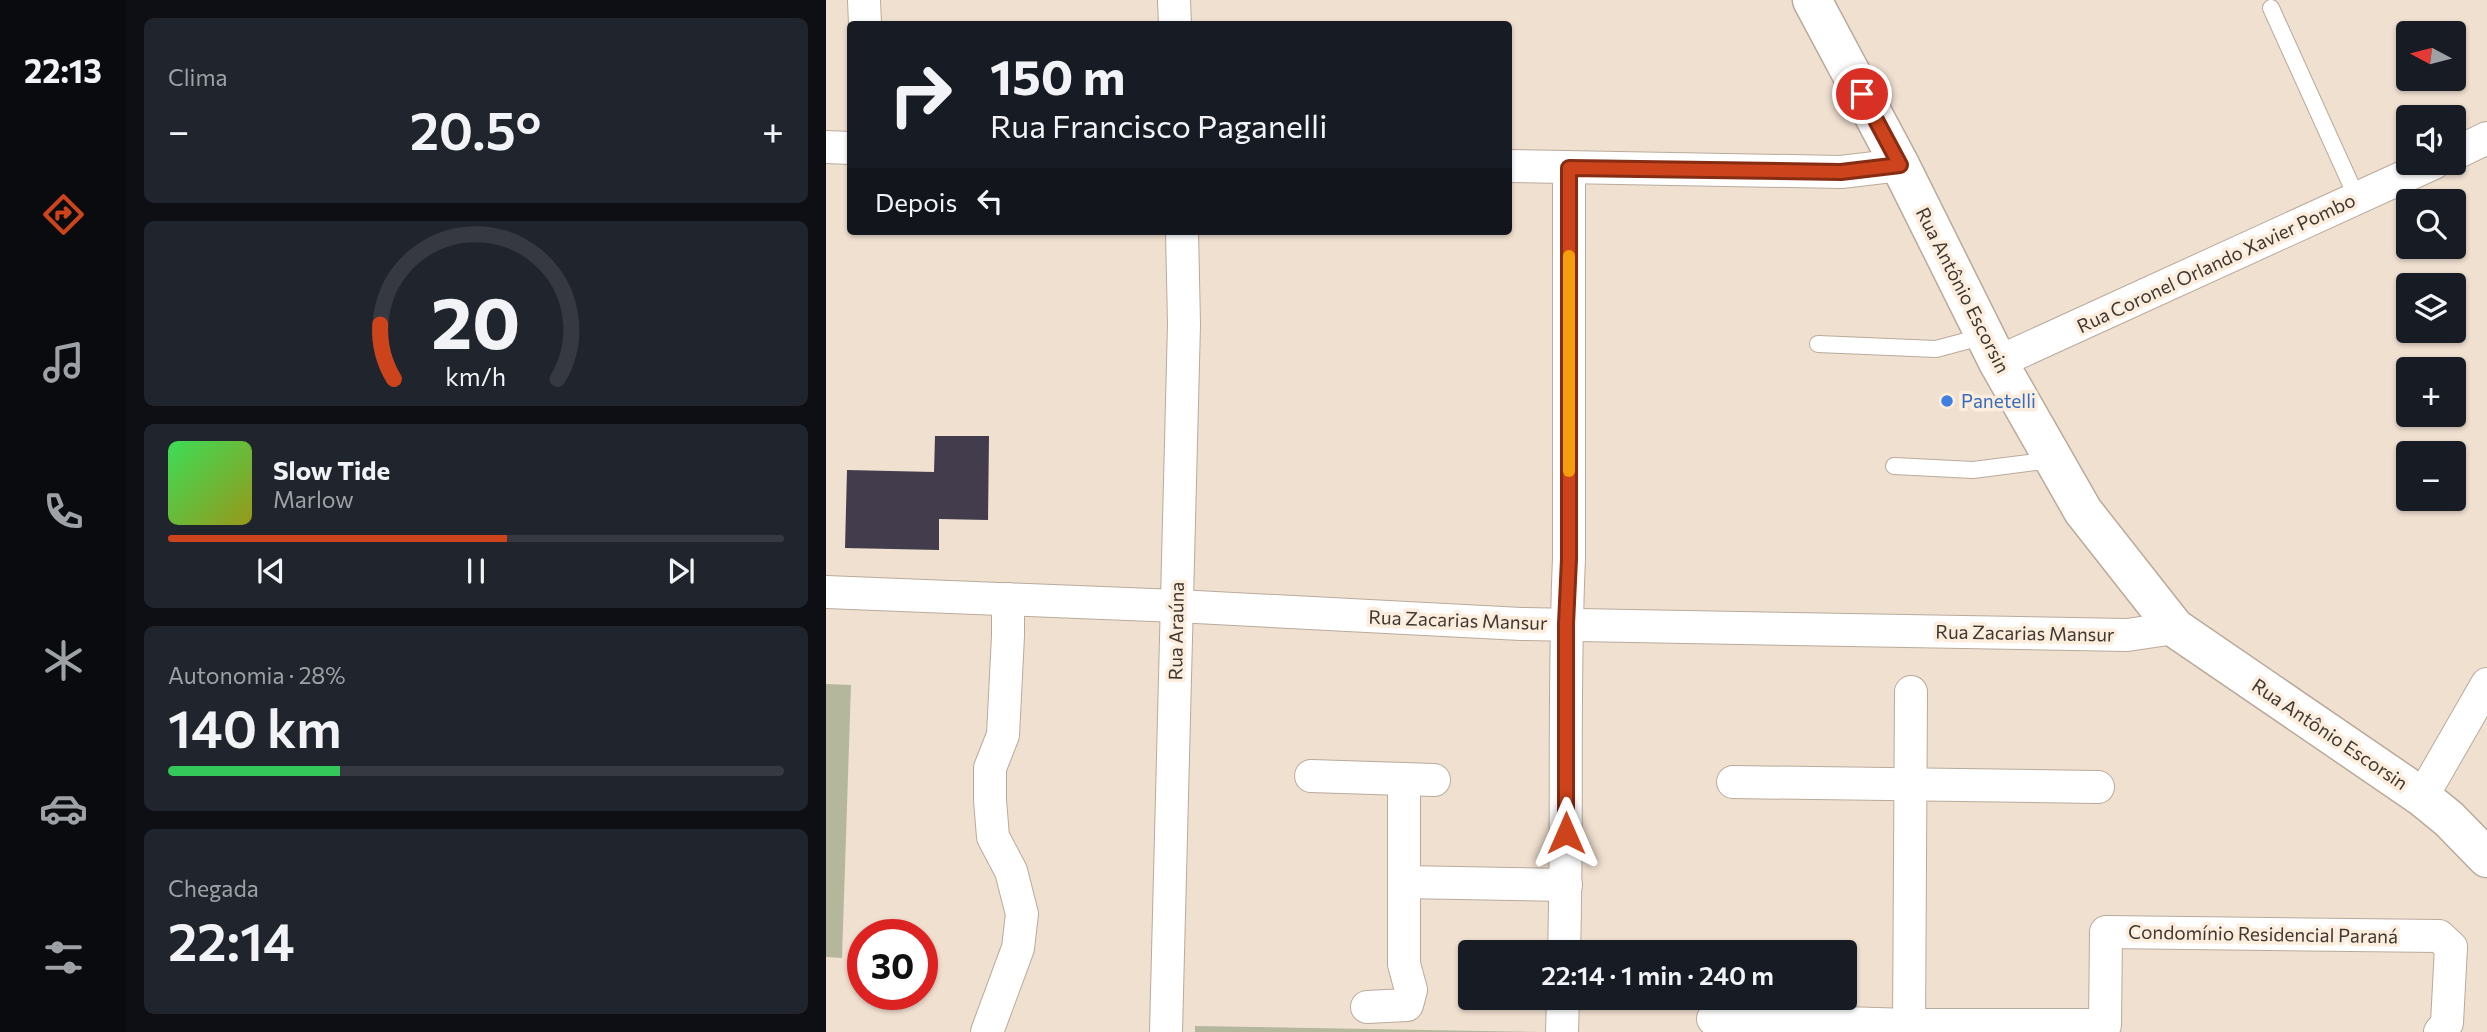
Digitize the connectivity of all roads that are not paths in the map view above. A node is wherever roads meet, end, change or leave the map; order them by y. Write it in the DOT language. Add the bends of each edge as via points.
graph roads {
  1 [pos="864,0"];
  2 [pos="1174,0"];
  3 [pos="1812,0"];
  4 [pos="2271,8"];
  5 [pos="865,21"];
  6 [pos="1175,21"];
  7 [pos="2487,138"];
  8 [pos="826,147"];
  9 [pos="847,148"];
  10 [pos="2466,148"];
  11 [pos="1900,165"];
  12 [pos="1512,166"];
  13 [pos="1569,168"];
  14 [pos="2408,175"];
  15 [pos="2357,198"];
  16 [pos="1182,235"];
  17 [pos="1818,344"];
  18 [pos="1991,349"];
  19 [pos="2054,460"];
  20 [pos="1894,466"];
  21 [pos="826,592"];
  22 [pos="1008,599"];
  23 [pos="1177,606"];
  24 [pos="1566,624"];
  25 [pos="2175,628"];
  26 [pos="2487,684"];
  27 [pos="1911,692"];
  28 [pos="1311,776"];
  29 [pos="1733,782"];
  30 [pos="1910,784"];
  31 [pos="2098,787"];
  32 [pos="2422,797"];
  33 [pos="2487,858"];
  34 [pos="1404,882"];
  35 [pos="1566,885"];
  36 [pos="1564,940"];
  37 [pos="1367,1007"];
  38 [pos="1563,1010"];
  39 [pos="1713,1019"];
  40 [pos="1909,1029"];
  41 [pos="987,1032"];
  42 [pos="1166,1032"];
  43 [pos="1562,1032"];
  44 [pos="2440,1032"];
  1 -- 5 [label="street"];
  2 -- 6 [label="street"];
  3 -- 11 [label="main road, Rua Antônio Escorsin"];
  4 -- 15 [label="lane"];
  7 -- 10 [label="street"];
  8 -- 9 [label="street"];
  11 -- 13 [label="street" via="1841,172"];
  11 -- 18 [label="main road, Rua Antônio Escorsin"];
  12 -- 13 [label="street"];
  13 -- 24 [label="street"];
  14 -- 15 [label="street, Rua Coronel Orlando Xavier Pombo"];
  15 -- 18 [label="street, Rua Coronel Orlando Xavier Pombo"];
  16 -- 23 [label="street, Rua Araúna"];
  17 -- 18 [label="lane"];
  18 -- 19 [label="main road, Rua Antônio Escorsin"];
  19 -- 20 [label="lane" via="1973,470"];
  19 -- 25 [label="main road, Rua Antônio Escorsin" via="2083,511"];
  21 -- 22 [label="street, Rua Zacarias Mansur"];
  22 -- 23 [label="street, Rua Zacarias Mansur"];
  22 -- 41 [label="street" via="1003,735 990,768 990,800 993,837 1011,871 1023,914 1018,948"];
  23 -- 24 [label="street, Rua Zacarias Mansur"];
  23 -- 42 [label="street, Rua Araúna"];
  24 -- 25 [label="street, Rua Zacarias Mansur" via="2127,635"];
  24 -- 35 [label="street"];
  25 -- 32 [label="main road, Rua Antônio Escorsin"];
  26 -- 32 [label="street"];
  27 -- 30 [label="street"];
  28 -- 34 [label="street" via="1419,779"];
  29 -- 30 [label="street"];
  30 -- 31 [label="street"];
  30 -- 40 [label="street"];
  32 -- 33 [label="main road, Rua Antônio Escorsin"];
  34 -- 35 [label="street"];
  34 -- 37 [label="street" via="1404,964 1411,989 1407,1005"];
  35 -- 36 [label="street"];
  38 -- 43 [label="street"];
  39 -- 40 [label="street, Condomínio Residencial Paraná"];
  40 -- 44 [label="street, Condomínio Residencial Paraná" via="2105,1025 2106,932 2439,936 2451,947 2447,1023"];
}
